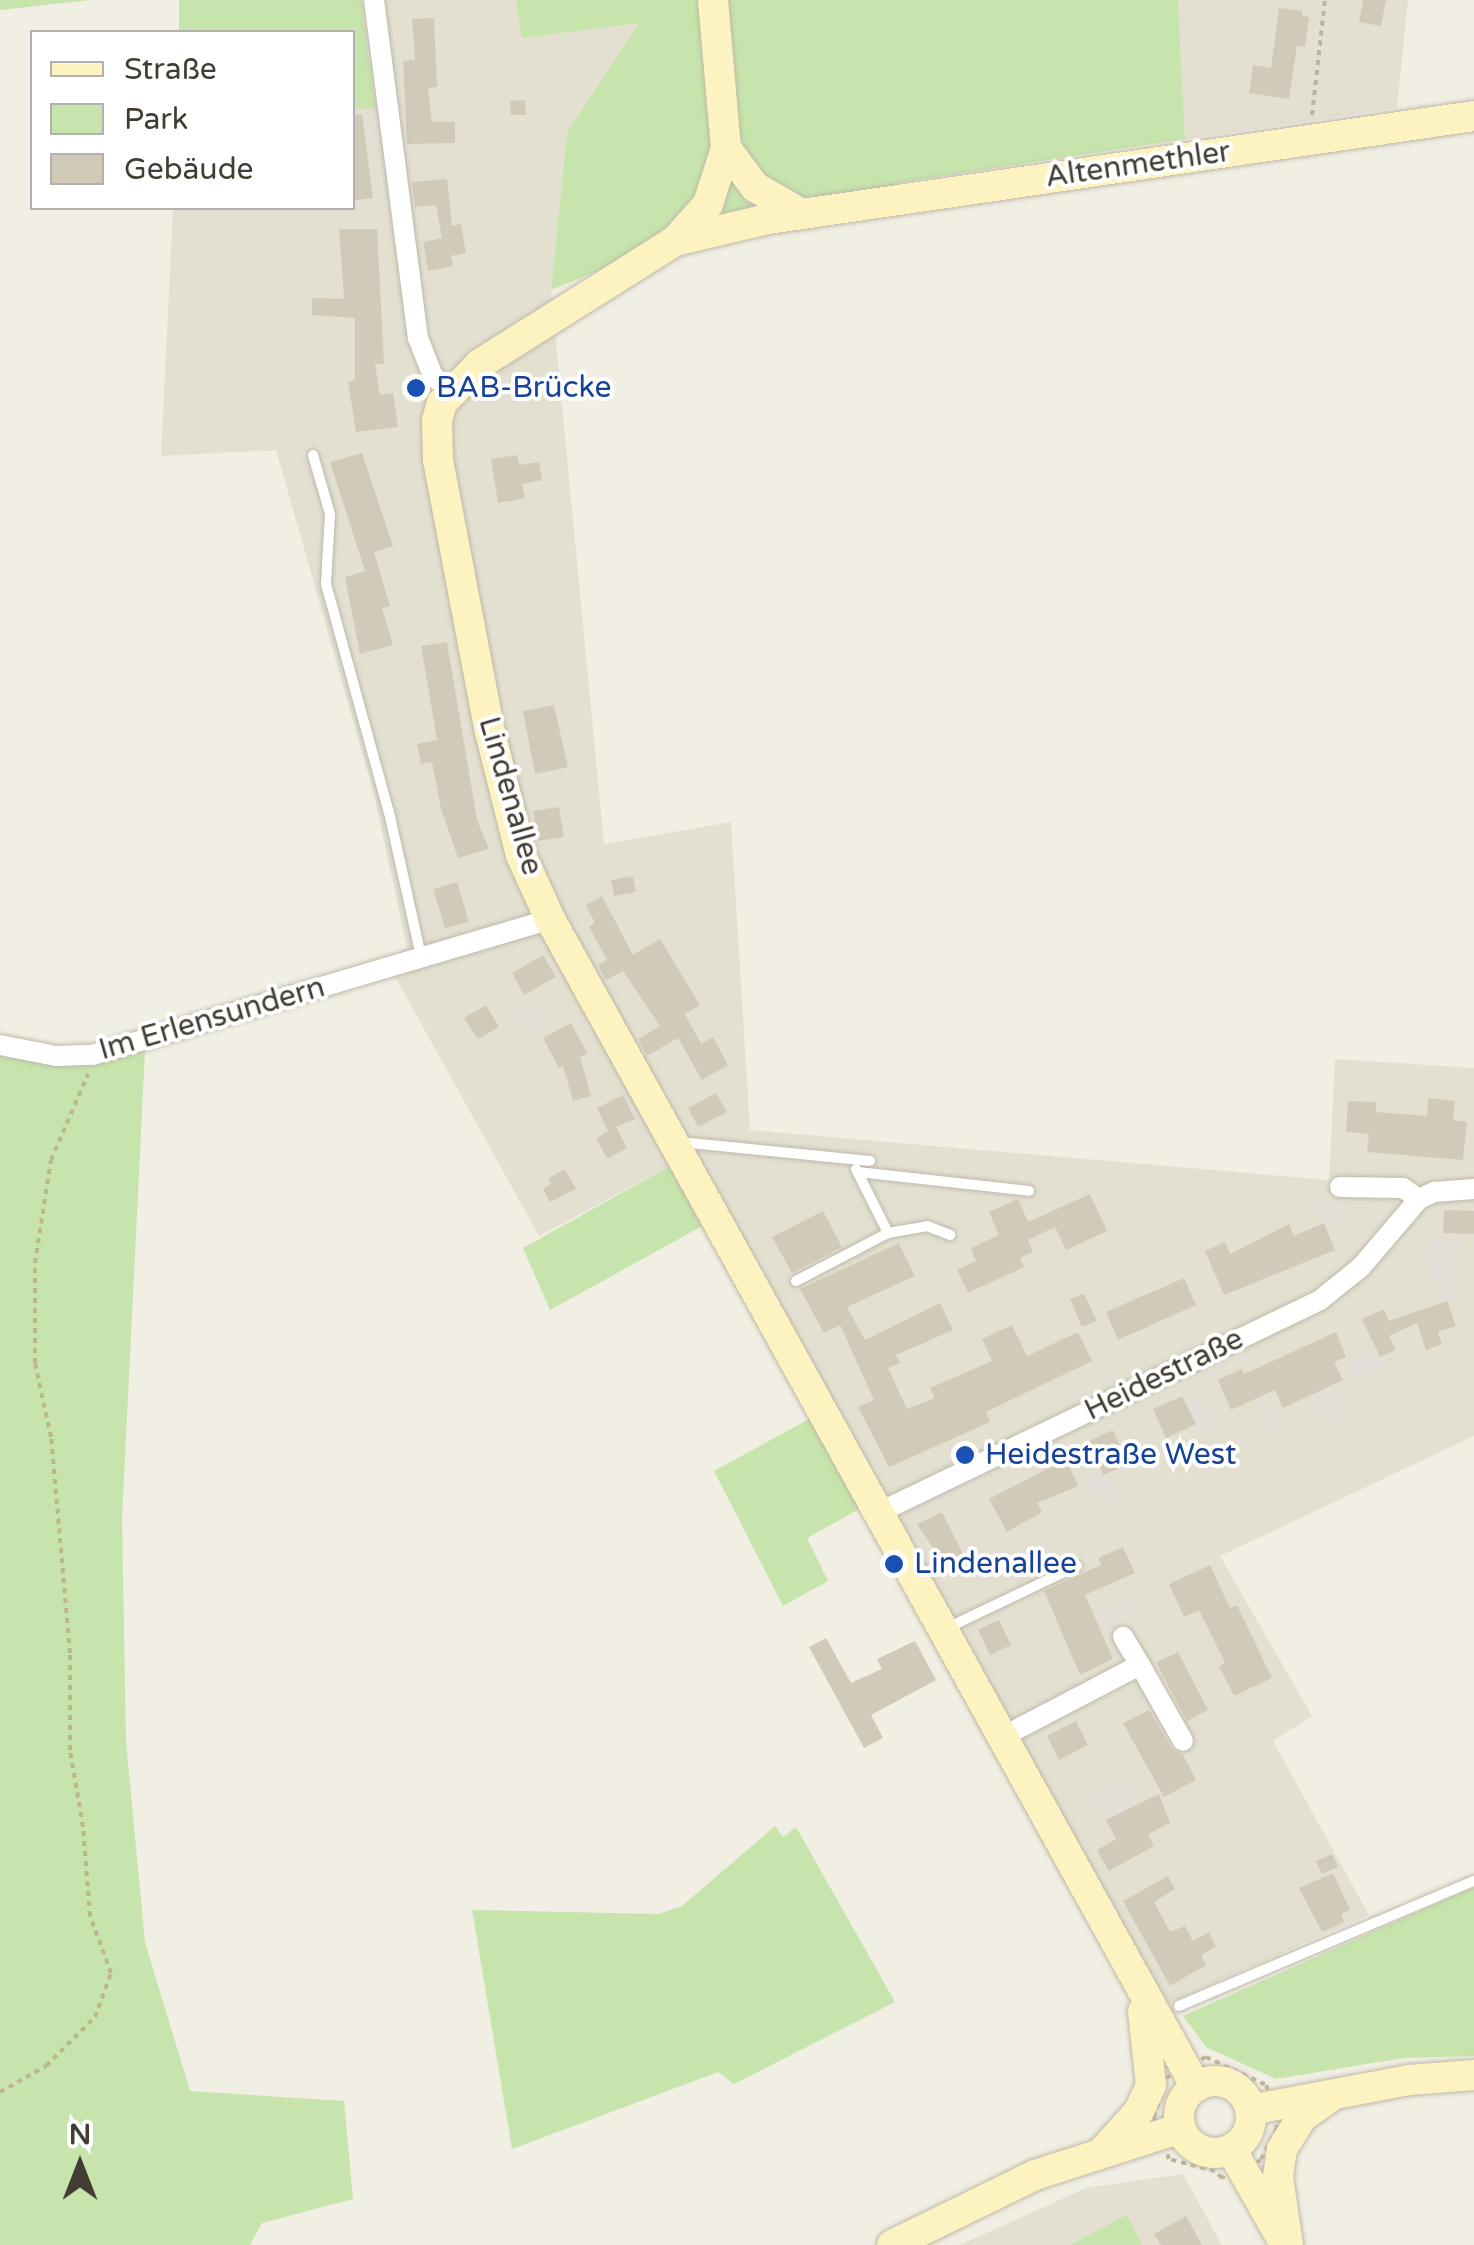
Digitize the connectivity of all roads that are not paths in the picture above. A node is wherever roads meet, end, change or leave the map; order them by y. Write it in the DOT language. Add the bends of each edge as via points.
graph roads {
  1 [pos="374,0"];
  2 [pos="713,0"];
  3 [pos="1474,116"];
  4 [pos="726,148"];
  5 [pos="802,214"];
  6 [pos="675,241"];
  7 [pos="450,391"];
  8 [pos="313,455"];
  9 [pos="550,918"];
  10 [pos="421,957"];
  11 [pos="0,1045"];
  12 [pos="674,1142"];
  13 [pos="851,1159"];
  14 [pos="870,1161"];
  15 [pos="858,1172"];
  16 [pos="1340,1187"];
  17 [pos="1474,1188"];
  18 [pos="1030,1190"];
  19 [pos="1419,1199"];
  20 [pos="888,1233"];
  21 [pos="950,1235"];
  22 [pos="796,1281"];
  23 [pos="880,1512"];
  24 [pos="1077,1566"];
  25 [pos="945,1629"];
  26 [pos="1124,1637"];
  27 [pos="1140,1665"];
  28 [pos="1004,1736"];
  29 [pos="1182,1740"];
  30 [pos="1474,1880"];
  31 [pos="1140,1992"];
  32 [pos="1178,2006"];
  33 [pos="1474,2075"];
  34 [pos="1190,2077"];
  35 [pos="1336,2094"];
  36 [pos="1262,2107"];
  37 [pos="1169,2132"];
  38 [pos="1103,2151"];
  39 [pos="1237,2159"];
  40 [pos="892,2245"];
  41 [pos="1287,2245"];
  1 -- 7 [label="street" via="418,338 433,376"];
  2 -- 4 [label="main road"];
  3 -- 5 [label="main road, Altenmethler"];
  4 -- 5 [label="main road" via="755,186"];
  4 -- 6 [label="main road" via="708,204"];
  5 -- 6 [label="main road, Altenmethler"];
  6 -- 7 [label="main road" via="480,364"];
  7 -- 9 [label="main road, Lindenallee" via="437,420 438,460 498,769 522,854"];
  8 -- 10 [label="lane" via="330,514 326,584"];
  9 -- 10 [label="street, Im Erlensundern"];
  9 -- 12 [label="main road, Lindenallee"];
  10 -- 11 [label="street, Im Erlensundern" via="92,1055"];
  12 -- 13 [label="lane"];
  12 -- 23 [label="main road, Lindenallee"];
  13 -- 14 [label="lane"];
  13 -- 15 [label="lane"];
  15 -- 18 [label="lane"];
  15 -- 20 [label="lane"];
  16 -- 19 [label="street" via="1404,1188"];
  17 -- 19 [label="street"];
  19 -- 23 [label="street, Heidestraße" via="1361,1268 1320,1300"];
  20 -- 21 [label="lane" via="928,1226"];
  20 -- 22 [label="lane"];
  23 -- 25 [label="main road, Lindenallee"];
  24 -- 25 [label="lane"];
  25 -- 28 [label="main road, Lindenallee"];
  26 -- 27 [label="street"];
  27 -- 28 [label="street"];
  27 -- 29 [label="street"];
  28 -- 31 [label="main road, Lindenallee"];
  30 -- 32 [label="lane"];
  31 -- 34 [label="main road, Lindenallee"];
  31 -- 38 [label="main road, Lindenallee" via="1151,2084 1130,2124"];
  33 -- 35 [label="main road"];
  34 -- 36 [label="main road" via="1229,2084"];
  34 -- 37 [label="main road"];
  35 -- 36 [label="main road"];
  35 -- 41 [label="main road" via="1302,2116 1282,2148 1278,2177"];
  36 -- 39 [label="main road"];
  37 -- 38 [label="main road"];
  37 -- 39 [label="main road"];
  38 -- 40 [label="main road" via="1035,2175"];
  39 -- 41 [label="main road"];
}
